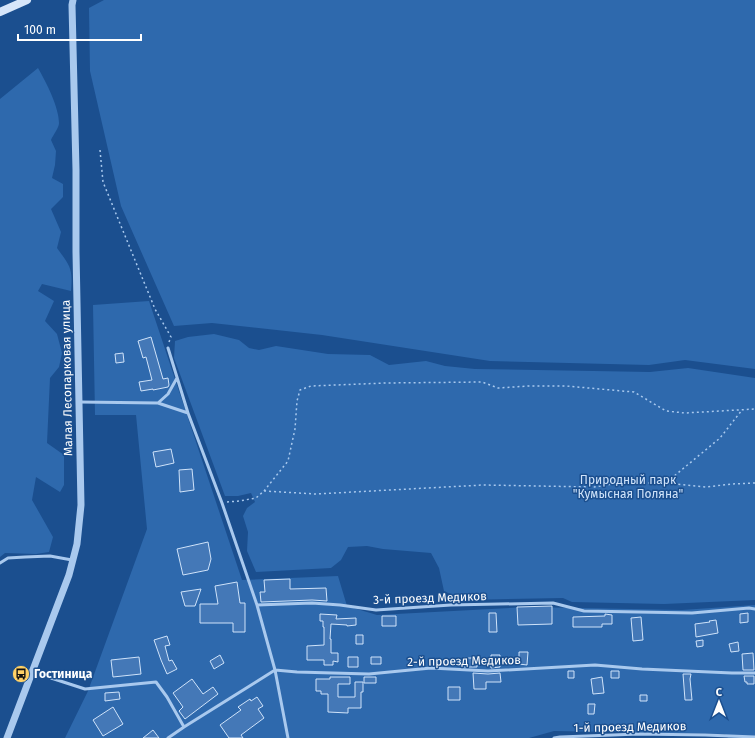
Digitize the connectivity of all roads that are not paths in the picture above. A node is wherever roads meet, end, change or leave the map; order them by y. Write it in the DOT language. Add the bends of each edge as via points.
graph roads {
  1 [pos="27,0"];
  2 [pos="72,2"];
  3 [pos="0,12"];
  4 [pos="168,348"];
  5 [pos="177,378"];
  6 [pos="78,402"];
  7 [pos="158,403"];
  8 [pos="188,413"];
  9 [pos="73,560"];
  10 [pos="0,563"];
  11 [pos="257,606"];
  12 [pos="755,609"];
  13 [pos="34,668"];
  14 [pos="275,670"];
  15 [pos="755,673"];
  16 [pos="184,726"];
  17 [pos="755,737"];
  18 [pos="7,738"];
  19 [pos="168,738"];
  20 [pos="288,738"];
  21 [pos="554,738"];
  1 -- 3 [label="main road"];
  2 -- 6 [label="street, Малая Лесопарковая улица"];
  4 -- 5 [label="lane"];
  5 -- 7 [label="lane" via="168,394"];
  5 -- 8 [label="lane"];
  6 -- 7 [label="lane"];
  6 -- 9 [label="street, Малая Лесопарковая улица" via="81,505 78,544"];
  7 -- 8 [label="lane"];
  8 -- 11 [label="lane"];
  9 -- 10 [label="lane" via="50,556 25,557 8,558"];
  9 -- 13 [label="street, Малая Лесопарковая улица"];
  11 -- 12 [label="lane, 3-й проезд Медиков" via="312,603 376,610 554,603 584,611 692,613"];
  11 -- 14 [label="lane"];
  13 -- 16 [label="lane" via="51,678 85,689 156,682"];
  13 -- 18 [label="street, Малая Лесопарковая улица"];
  14 -- 15 [label="lane, 2-й проезд Медиков" via="369,674 431,668 488,671 595,665"];
  14 -- 16 [label="lane"];
  14 -- 20 [label="lane"];
  16 -- 19 [label="lane"];
  17 -- 21 [label="lane, 1-й проезд Медиков" via="639,734"];
}
